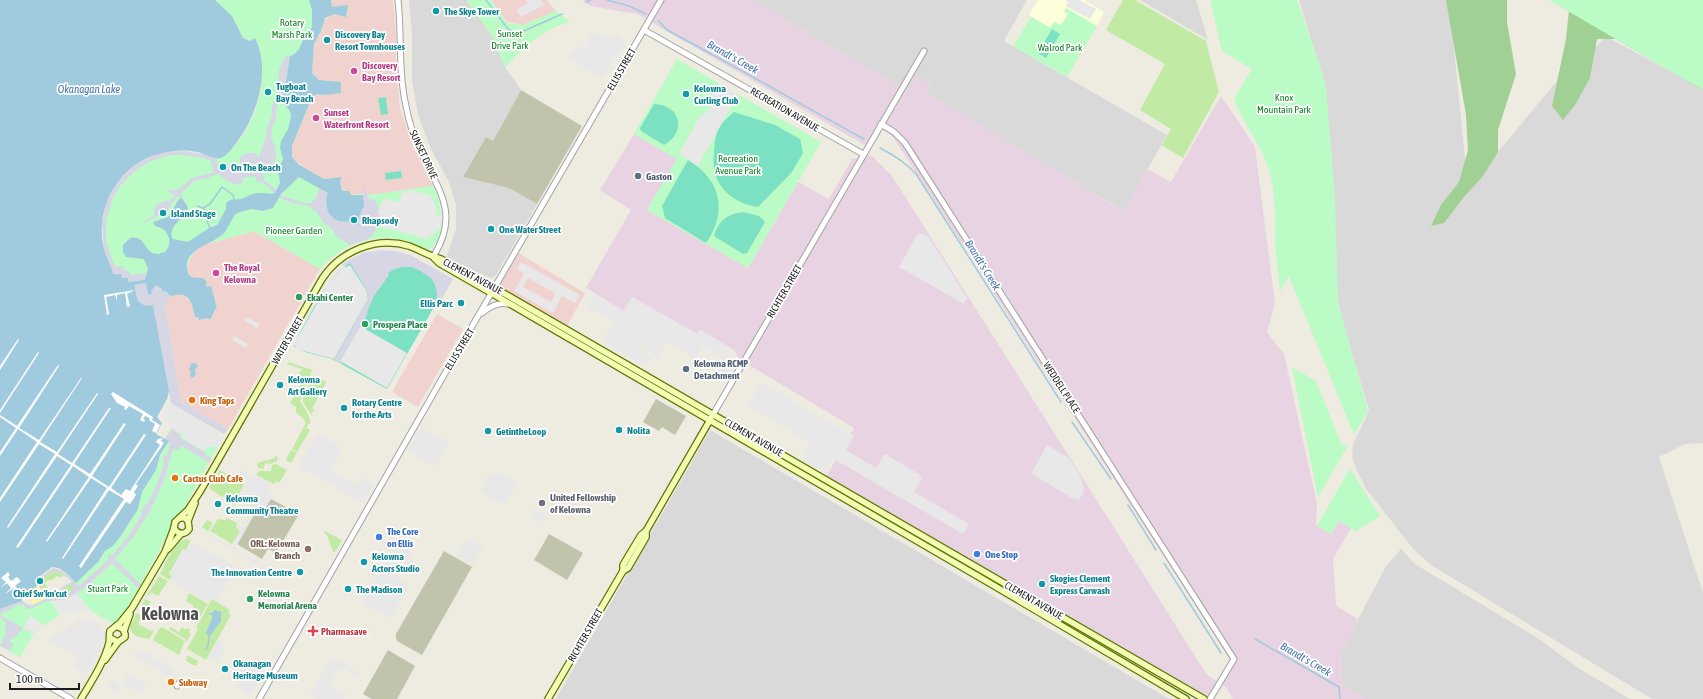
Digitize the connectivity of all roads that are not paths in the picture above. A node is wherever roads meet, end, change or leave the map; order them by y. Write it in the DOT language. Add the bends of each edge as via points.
graph roads {
  1 [pos="398,0"];
  2 [pos="661,0"];
  3 [pos="644,30"];
  4 [pos="924,51"];
  5 [pos="881,124"];
  6 [pos="864,154"];
  7 [pos="434,257"];
  8 [pos="495,288"];
  9 [pos="492,294"];
  10 [pos="509,304"];
  11 [pos="478,316"];
  12 [pos="713,414"];
  13 [pos="710,420"];
  14 [pos="201,490"];
  15 [pos="181,518"];
  16 [pos="188,521"];
  17 [pos="174,528"];
  18 [pos="181,534"];
  19 [pos="165,552"];
  20 [pos="132,608"];
  21 [pos="116,626"];
  22 [pos="124,631"];
  23 [pos="1080,636"];
  24 [pos="110,638"];
  25 [pos="118,642"];
  26 [pos="0,658"];
  27 [pos="1139,661"];
  28 [pos="97,670"];
  29 [pos="1181,697"];
  30 [pos="71,699"];
  31 [pos="81,699"];
  32 [pos="259,699"];
  33 [pos="548,699"];
  34 [pos="1186,699"];
  35 [pos="1204,699"];
  36 [pos="1210,699"];
  1 -- 7 [label="street, SUNSET DRIVE" via="401,73 406,106 418,146 440,188 446,208 444,234"];
  2 -- 3 [label="street, ELLIS STREET"];
  3 -- 6 [label="street, RECREATION AVENUE"];
  3 -- 8 [label="street, ELLIS STREET"];
  4 -- 5 [label="street, RICHTER STREET"];
  5 -- 6 [label="street, RICHTER STREET"];
  5 -- 36 [label="street, WEDDELL PLACE" via="905,143 1234,659"];
  6 -- 12 [label="street, RICHTER STREET"];
  7 -- 8 [label="main road, CLEMENT AVENUE"];
  7 -- 9 [label="main road, CLEMENT AVENUE" via="439,263"];
  7 -- 14 [label="main road, WATER STREET" via="408,246 381,243 357,249 332,266 322,279"];
  8 -- 9 [label="street, ELLIS STREET"];
  8 -- 12 [label="main road, CLEMENT AVENUE"];
  9 -- 10 [label="main road, CLEMENT AVENUE"];
  9 -- 11 [label="street, ELLIS STREET"];
  10 -- 11 [label="street" via="495,305"];
  10 -- 13 [label="main road, CLEMENT AVENUE"];
  11 -- 32 [label="street, ELLIS STREET"];
  12 -- 13 [label="street, RICHTER STREET"];
  12 -- 27 [label="main road, CLEMENT AVENUE"];
  13 -- 23 [label="main road, CLEMENT AVENUE"];
  13 -- 33 [label="main road, RICHTER STREET" via="646,531 641,534"];
  14 -- 15 [label="main road, WATER STREET"];
  14 -- 16 [label="main road, WATER STREET"];
  15 -- 16 [label="main road"];
  15 -- 17 [label="main road" via="175,522"];
  16 -- 18 [label="main road" via="189,529"];
  17 -- 18 [label="main road"];
  17 -- 19 [label="main road"];
  18 -- 19 [label="main road"];
  19 -- 20 [label="main road"];
  20 -- 21 [label="main road"];
  20 -- 22 [label="main road"];
  21 -- 22 [label="main road"];
  21 -- 24 [label="main road" via="110,631"];
  22 -- 25 [label="main road" via="124,637"];
  23 -- 27 [label="main road, CLEMENT AVENUE" via="1086,636 1114,652"];
  23 -- 29 [label="main road, CLEMENT AVENUE"];
  24 -- 25 [label="main road"];
  24 -- 28 [label="main road"];
  25 -- 28 [label="main road"];
  26 -- 30 [label="street"];
  27 -- 35 [label="main road, CLEMENT AVENUE"];
  28 -- 31 [label="main road"];
  29 -- 34 [label="main road, CLEMENT AVENUE"];
}
